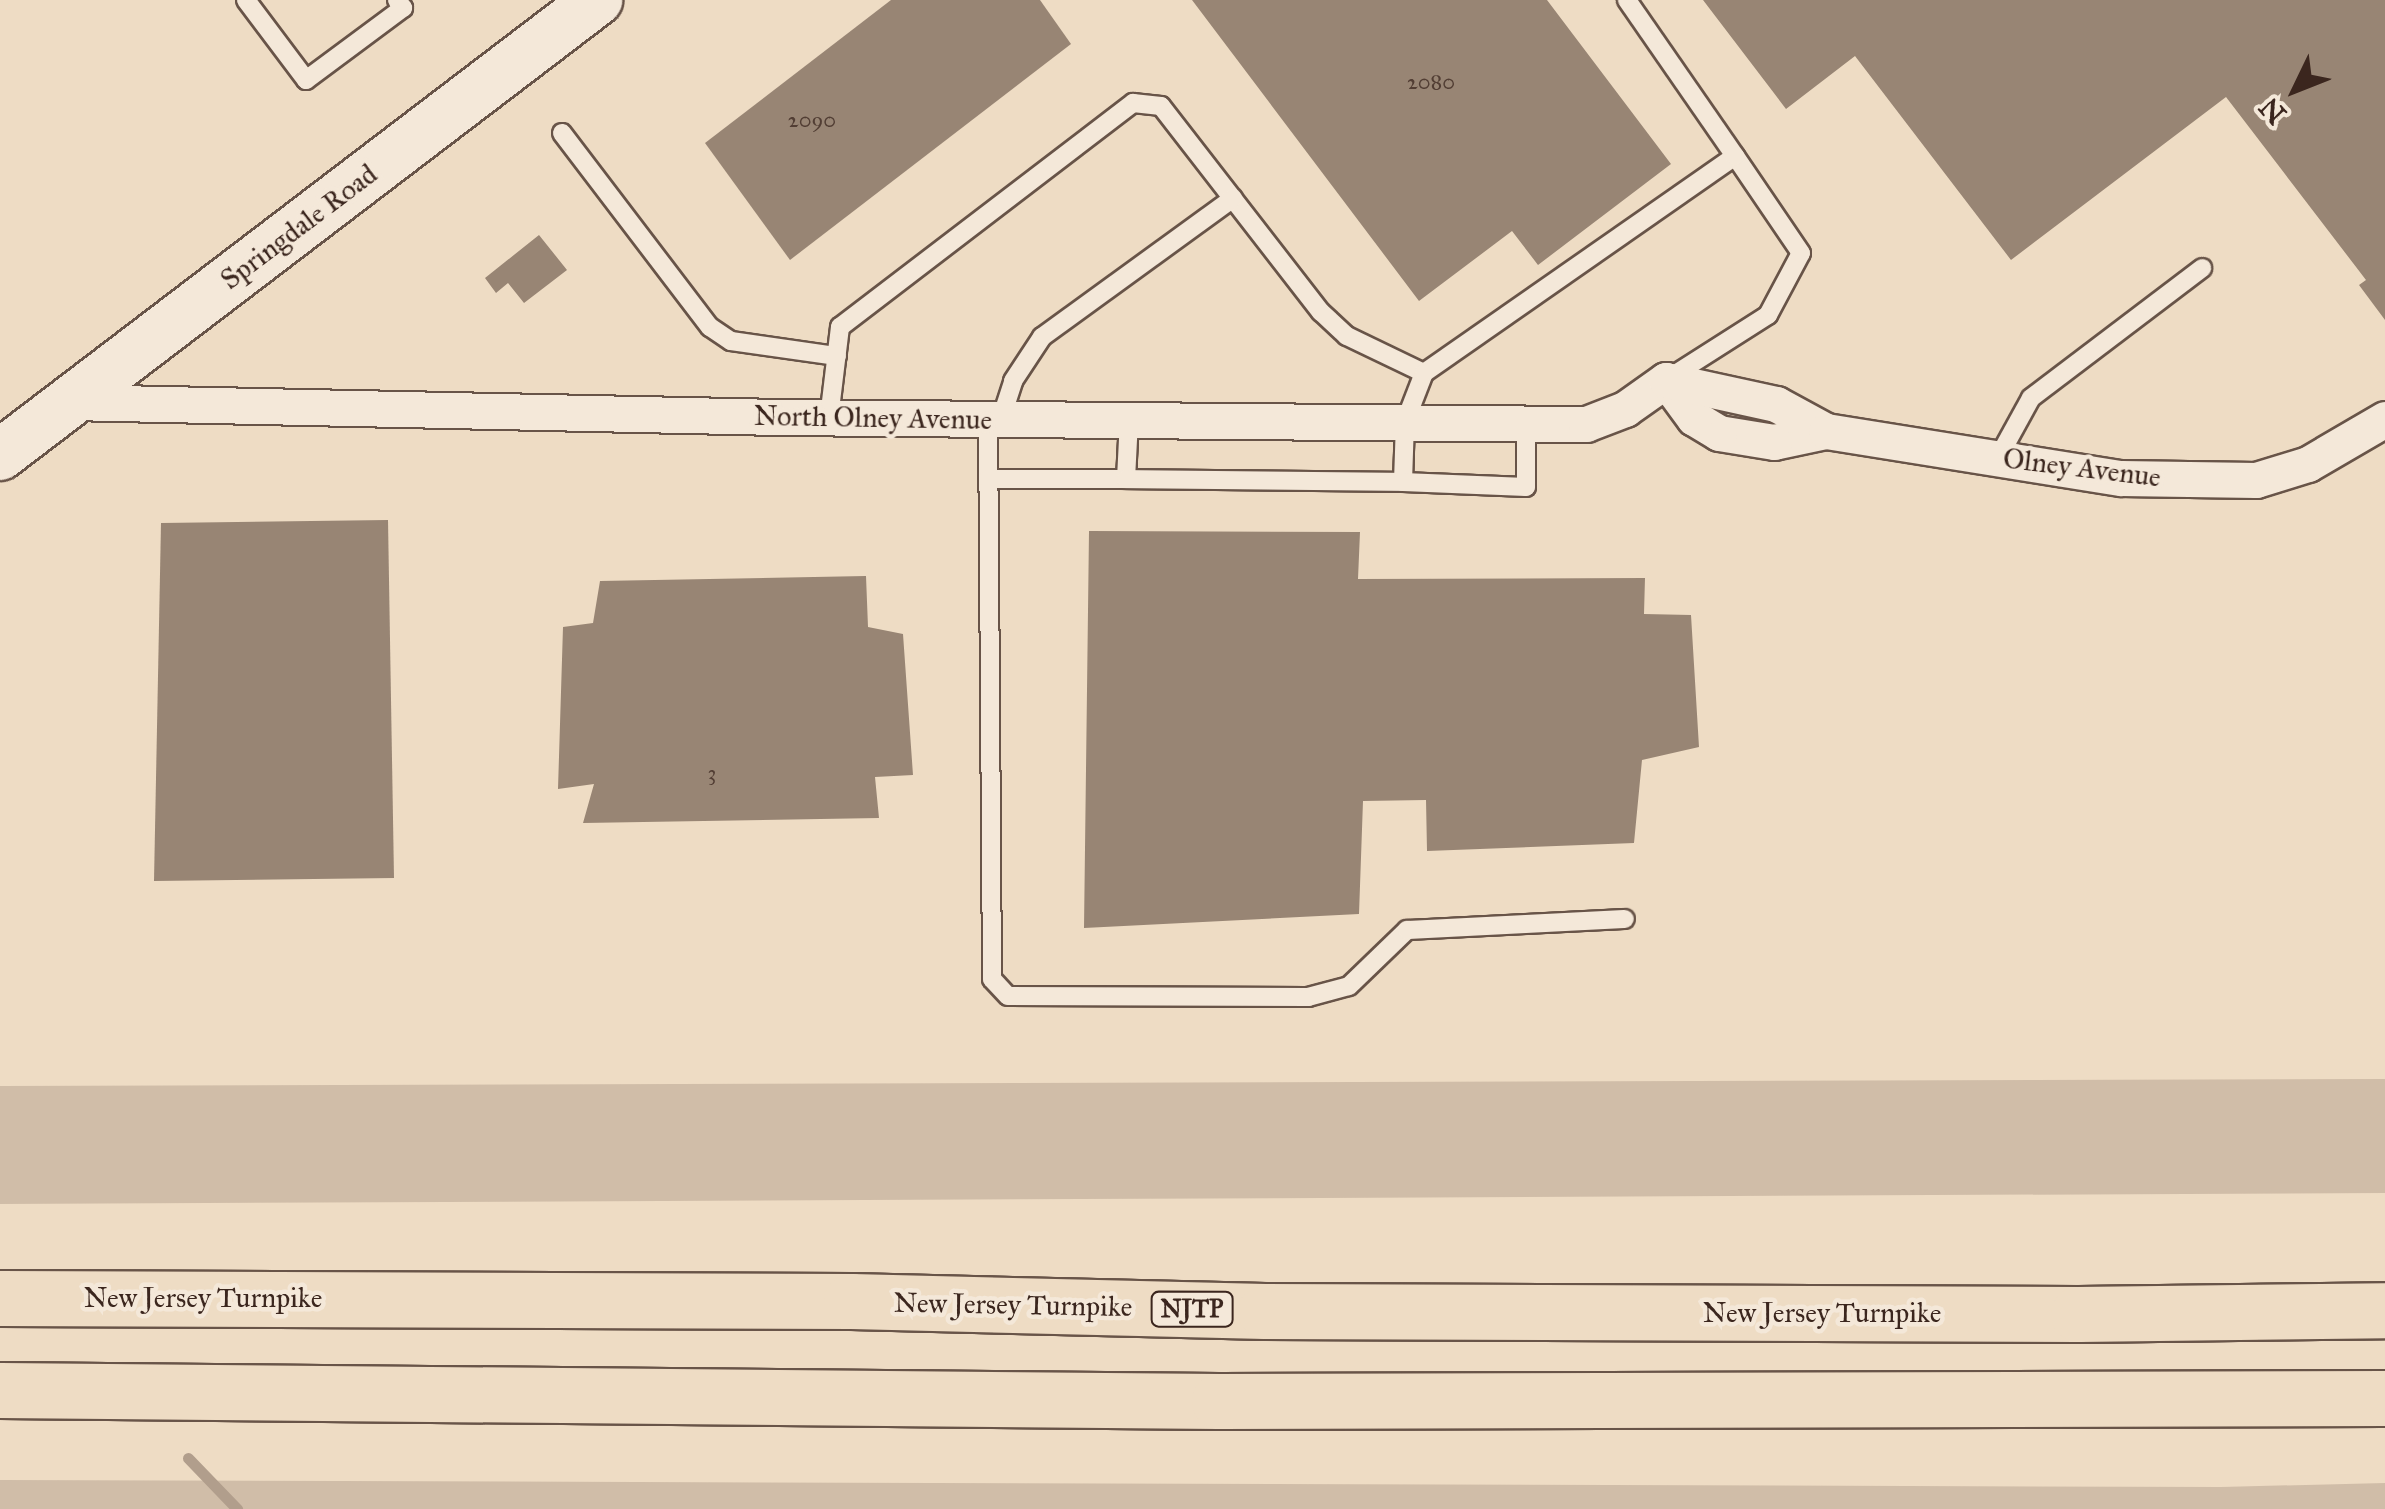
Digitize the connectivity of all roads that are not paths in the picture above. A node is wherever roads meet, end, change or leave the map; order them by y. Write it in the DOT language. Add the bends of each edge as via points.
graph roads {
  1 [pos="246,0"];
  2 [pos="397,0"];
  3 [pos="598,0"];
  4 [pos="1627,0"];
  5 [pos="562,133"];
  6 [pos="1735,156"];
  7 [pos="1233,198"];
  8 [pos="2202,268"];
  9 [pos="836,356"];
  10 [pos="1424,373"];
  11 [pos="1666,380"];
  12 [pos="69,402"];
  13 [pos="829,418"];
  14 [pos="994,419"];
  15 [pos="2385,419"];
  16 [pos="1128,420"];
  17 [pos="1405,422"];
  18 [pos="1526,423"];
  19 [pos="0,455"];
  20 [pos="1998,458"];
  21 [pos="988,478"];
  22 [pos="1126,479"];
  23 [pos="1404,482"];
  24 [pos="1625,919"];
  25 [pos="0,1298"];
  26 [pos="2385,1310"];
  27 [pos="0,1390"];
  28 [pos="2385,1398"];
  1 -- 2 [label="lane" via="306,80 403,8"];
  3 -- 12 [label="main road, Springdale Road"];
  4 -- 6 [label="lane"];
  5 -- 9 [label="lane" via="710,327 731,342"];
  6 -- 10 [label="lane"];
  6 -- 11 [label="lane" via="1801,253 1768,315"];
  7 -- 9 [label="lane" via="1161,106 1133,103 840,327"];
  7 -- 10 [label="lane" via="1346,336"];
  7 -- 14 [label="lane" via="1042,337"];
  8 -- 20 [label="lane" via="2031,398"];
  9 -- 13 [label="lane"];
  10 -- 17 [label="lane"];
  11 -- 18 [label="street, North Olney Avenue" via="1606,418"];
  11 -- 20 [label="street, Olney Avenue" via="1776,404 1826,431"];
  12 -- 13 [label="street, North Olney Avenue"];
  12 -- 19 [label="main road, Springdale Road"];
  13 -- 14 [label="street, North Olney Avenue"];
  14 -- 16 [label="street, North Olney Avenue"];
  14 -- 21 [label="lane"];
  15 -- 20 [label="street, Olney Avenue" via="2308,464 2256,480 2121,478"];
  16 -- 17 [label="street, North Olney Avenue"];
  16 -- 22 [label="lane"];
  17 -- 18 [label="street, North Olney Avenue"];
  17 -- 23 [label="lane"];
  18 -- 23 [label="lane" via="1526,487"];
  21 -- 22 [label="lane"];
  21 -- 24 [label="lane" via="992,979 1008,996 1308,996 1349,986 1407,930"];
  22 -- 23 [label="lane"];
  25 -- 26 [label="highway, New Jersey Turnpike / NJTP" via="832,1301 1265,1311"];
  27 -- 28 [label="highway" via="1218,1400"];
}
